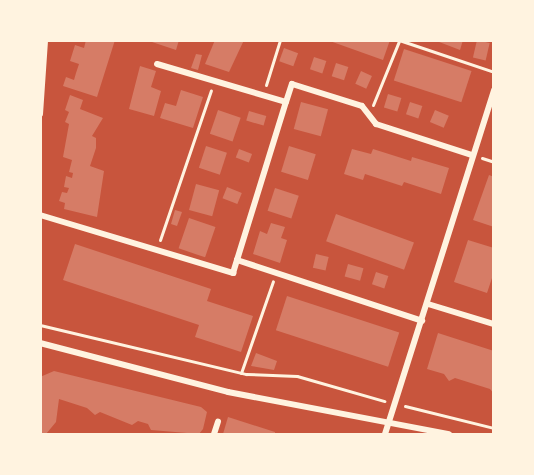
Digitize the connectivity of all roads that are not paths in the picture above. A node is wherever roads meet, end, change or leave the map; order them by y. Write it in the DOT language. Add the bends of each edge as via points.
graph roads {
  1 [pos="45,40"];
  2 [pos="158,64"];
  3 [pos="494,90"];
  4 [pos="286,102"];
  5 [pos="40,114"];
  6 [pos="472,155"];
  7 [pos="40,215"];
  8 [pos="237,260"];
  9 [pos="428,304"];
  10 [pos="422,321"];
  11 [pos="494,324"];
  12 [pos="40,343"];
  13 [pos="218,422"];
  14 [pos="389,423"];
  15 [pos="214,435"];
  16 [pos="386,435"];
  17 [pos="449,435"];
  1 -- 5 [label="street"];
  2 -- 4 [label="street"];
  3 -- 6 [label="street"];
  4 -- 6 [label="street" via="292,84 362,106 376,124"];
  4 -- 8 [label="street"];
  6 -- 9 [label="street"];
  7 -- 8 [label="street" via="233,273"];
  8 -- 10 [label="street"];
  9 -- 10 [label="street"];
  9 -- 11 [label="street"];
  10 -- 14 [label="street"];
  12 -- 14 [label="street" via="228,392"];
  13 -- 15 [label="street"];
  14 -- 16 [label="street"];
  14 -- 17 [label="street"];
}
